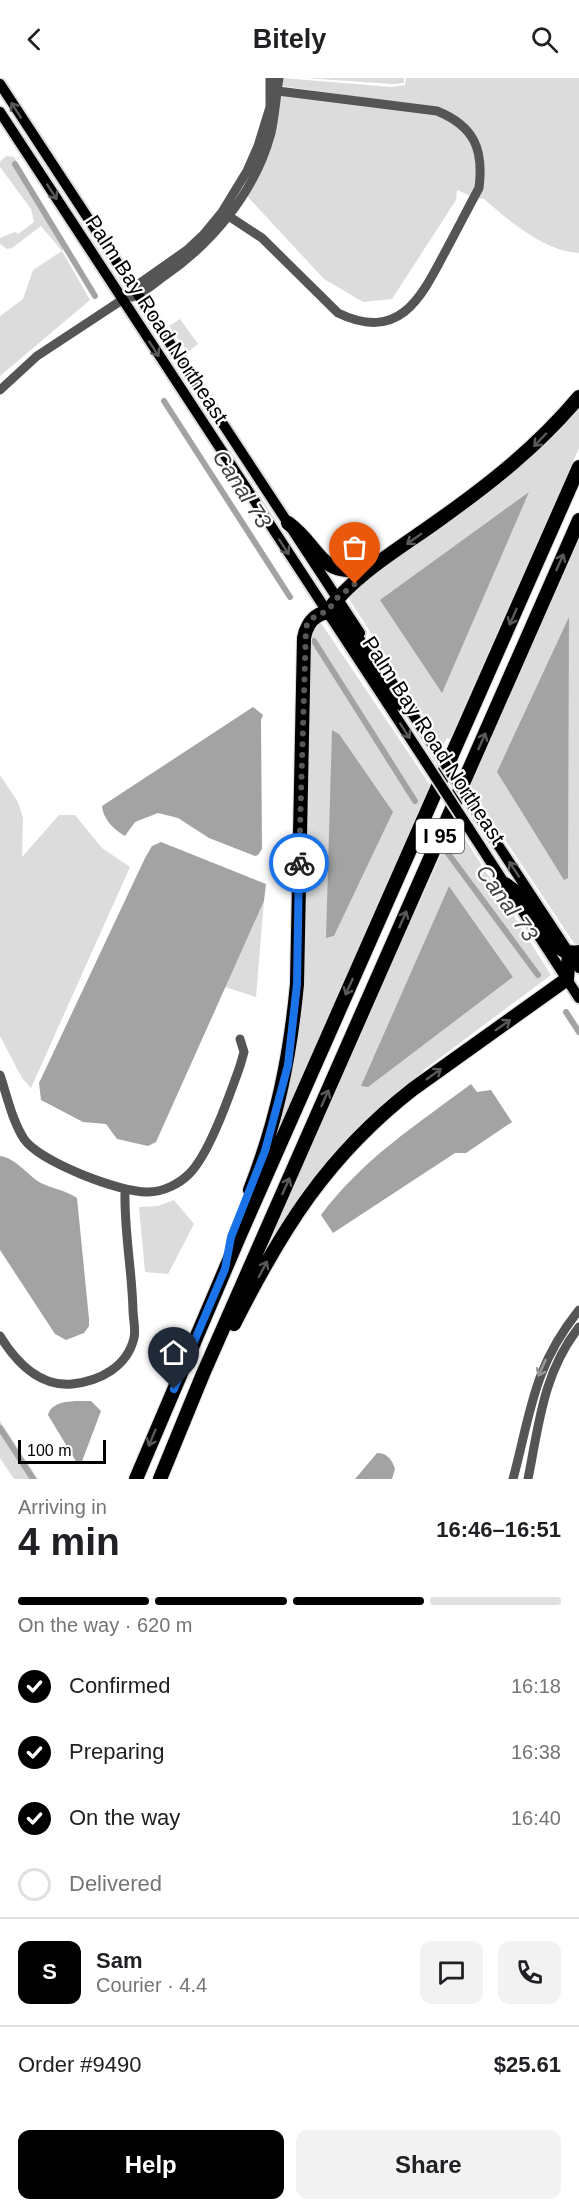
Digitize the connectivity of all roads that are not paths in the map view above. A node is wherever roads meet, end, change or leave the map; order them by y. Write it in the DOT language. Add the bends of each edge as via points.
graph roads {
  1 [pos="270,78"];
  2 [pos="279,78"];
  3 [pos="0,84"];
  4 [pos="274,89"];
  5 [pos="0,112"];
  6 [pos="10,129"];
  7 [pos="33,136"];
  8 [pos="20,143"];
  9 [pos="45,154"];
  10 [pos="227,215"];
  11 [pos="135,291"];
  12 [pos="122,300"];
  13 [pos="0,390"];
  14 [pos="579,397"];
  15 [pos="579,467"];
  16 [pos="579,520"];
  17 [pos="288,523"];
  18 [pos="377,564"];
  19 [pos="337,598"];
  20 [pos="327,612"];
  21 [pos="410,710"];
  22 [pos="505,884"];
  23 [pos="574,952"];
  24 [pos="579,968"];
  25 [pos="567,980"];
  26 [pos="579,998"];
  27 [pos="240,1039"];
  28 [pos="0,1075"];
  29 [pos="125,1191"];
  30 [pos="225,1269"];
  31 [pos="579,1310"];
  32 [pos="579,1327"];
  33 [pos="0,1336"];
  34 [pos="203,1374"];
  35 [pos="136,1479"];
  36 [pos="160,1479"];
  37 [pos="513,1479"];
  38 [pos="528,1479"];
  1 -- 4 [label="street"];
  2 -- 4 [label="street"];
  7 -- 3 [label="main road, Palm Bay Road Northeast, one-way"];
  4 -- 10 [label="street" via="271,133 240,199"];
  4 -- 10 [label="street" via="451,116 470,131 478,151 479,188 423,294 400,316 371,323 354,321 338,313 262,238"];
  4 -- 11 [label="street" via="262,136 247,171 222,212 187,250"];
  5 -- 6 [label="main road, Palm Bay Road Northeast"];
  6 -- 7 [label="main road"];
  6 -- 8 [label="main road, Palm Bay Road Northeast"];
  7 -- 9 [label="main road, Palm Bay Road Northeast"];
  8 -- 9 [label="main road"];
  8 -- 12 [label="main road, Palm Bay Road Northeast, one-way"];
  9 -- 11 [label="main road, Palm Bay Road Northeast"];
  10 -- 11 [label="street" via="200,249"];
  11 -- 12 [label="street"];
  11 -- 17 [label="main road, Palm Bay Road Northeast"];
  12 -- 13 [label="street" via="37,356"];
  12 -- 20 [label="main road, Palm Bay Road Northeast, one-way"];
  14 -- 18 [label="highway, one-way" via="529,452"];
  15 -- 30 [label="highway, I 95, one-way"];
  34 -- 16 [label="highway, I 95, one-way"];
  17 -- 18 [label="highway" via="334,569 347,572"];
  17 -- 19 [label="main road, Palm Bay Road Northeast"];
  18 -- 19 [label="highway"];
  19 -- 20 [label="highway"];
  19 -- 21 [label="main road, Palm Bay Road Northeast"];
  20 -- 21 [label="highway" via="342,620 394,698"];
  20 -- 22 [label="main road, Palm Bay Road Northeast, one-way, bridge"];
  20 -- 30 [label="highway" via="310,620 304,638 297,984 288,1065 265,1151 231,1237"];
  23 -- 21 [label="main road, Palm Bay Road Northeast, one-way, bridge"];
  22 -- 23 [label="highway" via="523,898 552,942"];
  22 -- 25 [label="main road, Palm Bay Road Northeast"];
  23 -- 24 [label="main road, Palm Bay Road Northeast"];
  23 -- 25 [label="highway"];
  25 -- 26 [label="main road, Palm Bay Road Northeast"];
  34 -- 25 [label="highway, one-way" via="221,1349 291,1219 337,1159 405,1095"];
  27 -- 29 [label="street" via="244,1052 240,1066 201,1160 168,1188 150,1193"];
  28 -- 29 [label="street" via="14,1119 25,1140 38,1153"];
  29 -- 33 [label="street" via="134,1338 117,1369 93,1381 46,1381 30,1373"];
  30 -- 35 [label="highway, I 95, one-way"];
  31 -- 37 [label="street, one-way" via="542,1366"];
  32 -- 38 [label="street" via="562,1351 544,1393"];
  34 -- 36 [label="highway, I 95"];
}
